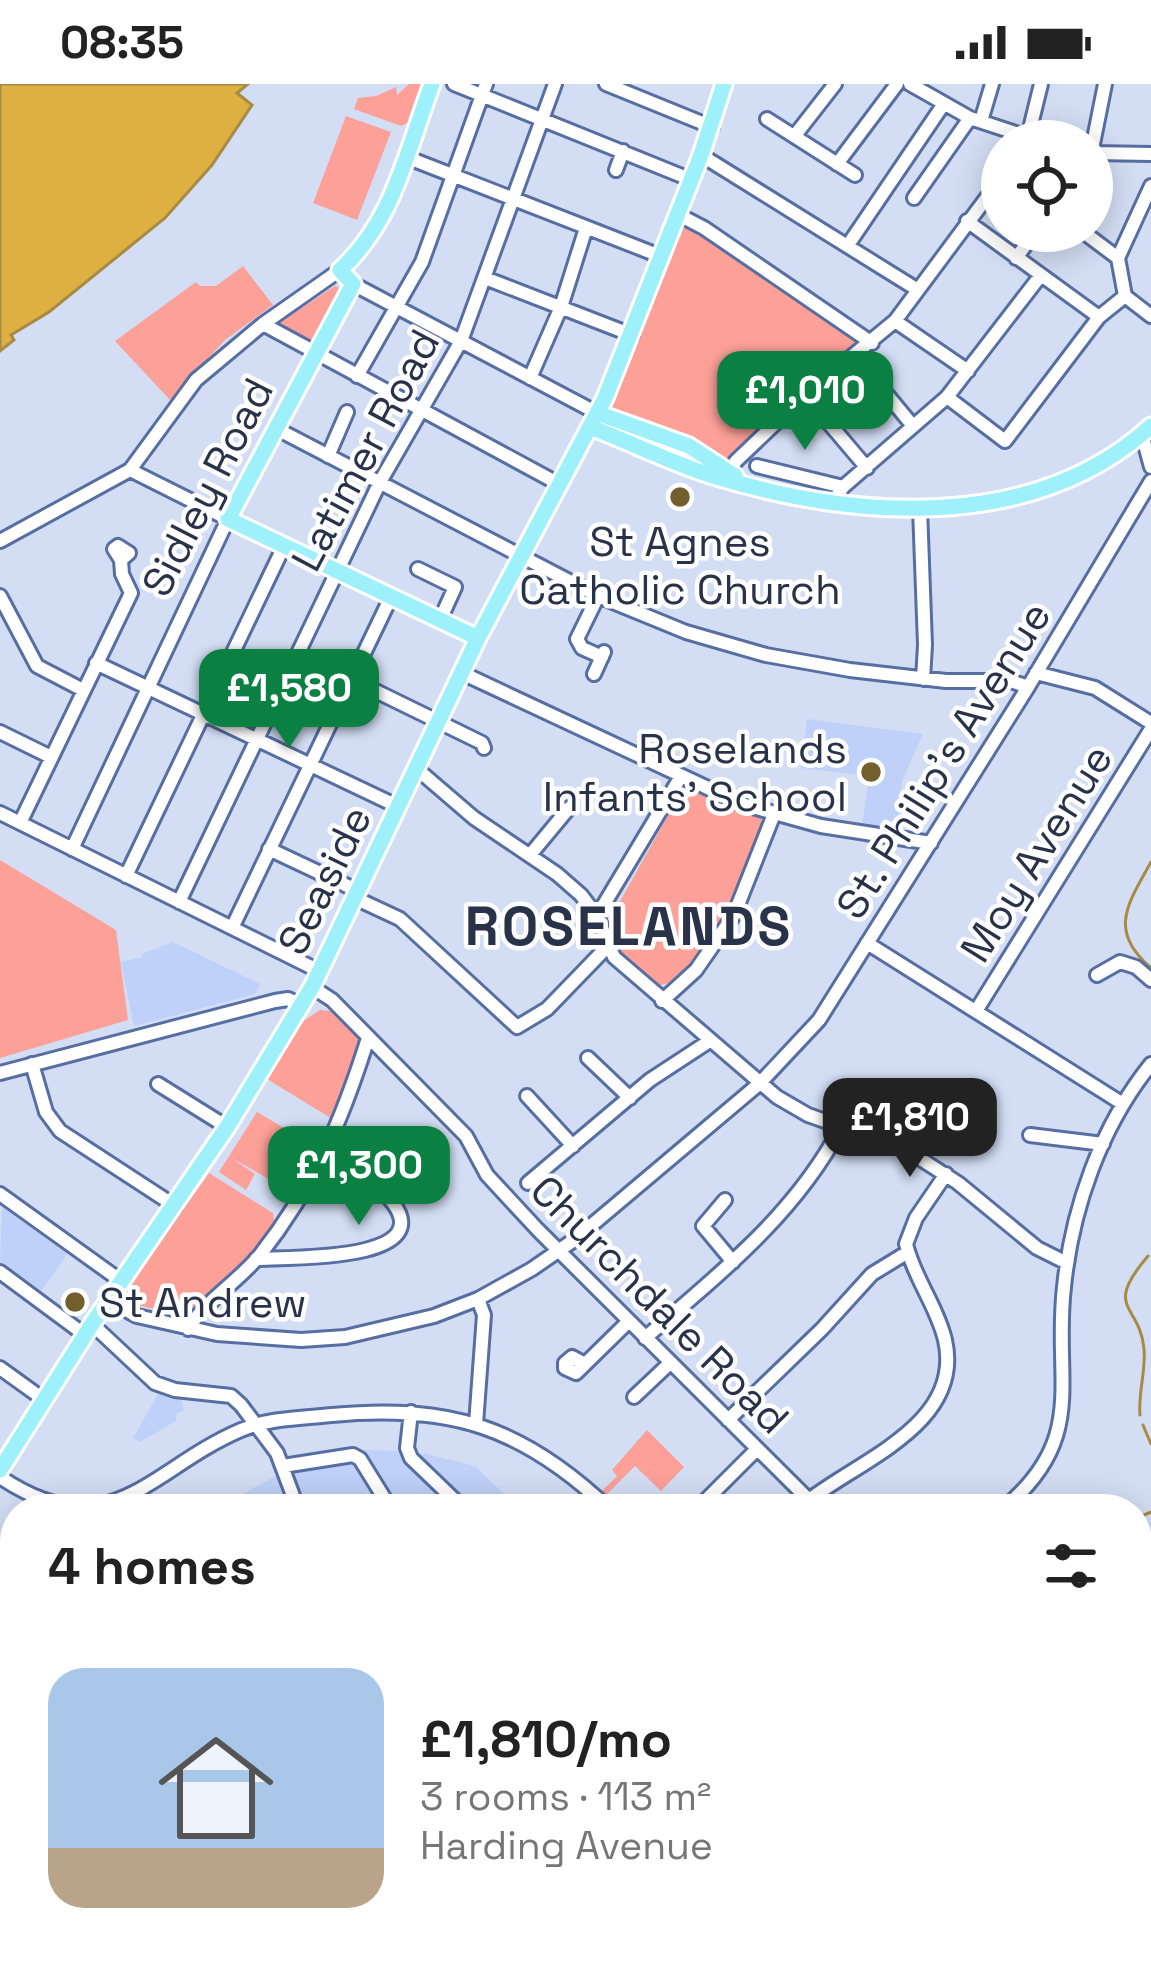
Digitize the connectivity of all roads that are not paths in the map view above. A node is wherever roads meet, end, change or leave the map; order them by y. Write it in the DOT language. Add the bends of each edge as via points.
graph roads {
  1 [pos="432,84"];
  2 [pos="454,84"];
  3 [pos="555,84"];
  4 [pos="606,84"];
  5 [pos="724,84"];
  6 [pos="835,84"];
  7 [pos="897,84"];
  8 [pos="910,84"];
  9 [pos="992,84"];
  10 [pos="1040,84"];
  11 [pos="1105,84"];
  12 [pos="484,89"];
  13 [pos="943,105"];
  14 [pos="543,118"];
  15 [pos="767,119"];
  16 [pos="975,120"];
  17 [pos="1035,120"];
  18 [pos="1098,120"];
  19 [pos="981,122"];
  20 [pos="712,127"];
  21 [pos="796,134"];
  22 [pos="623,151"];
  23 [pos="1113,152"];
  24 [pos="1151,154"];
  25 [pos="701,155"];
  26 [pos="406,158"];
  27 [pos="837,164"];
  28 [pos="616,170"];
  29 [pos="854,175"];
  30 [pos="454,176"];
  31 [pos="692,180"];
  32 [pos="1151,186"];
  33 [pos="914,198"];
  34 [pos="515,200"];
  35 [pos="981,204"];
  36 [pos="679,215"];
  37 [pos="968,220"];
  38 [pos="586,228"];
  39 [pos="848,245"];
  40 [pos="1020,252"];
  41 [pos="1111,252"];
  42 [pos="660,256"];
  43 [pos="1118,257"];
  44 [pos="1016,258"];
  45 [pos="340,270"];
  46 [pos="1041,275"];
  47 [pos="485,278"];
  48 [pos="353,284"];
  49 [pos="918,290"];
  50 [pos="1125,296"];
  51 [pos="397,306"];
  52 [pos="561,307"];
  53 [pos="1151,316"];
  54 [pos="1099,317"];
  55 [pos="896,321"];
  56 [pos="262,324"];
  57 [pos="632,335"];
  58 [pos="461,341"];
  59 [pos="872,344"];
  60 [pos="315,352"];
  61 [pos="854,355"];
  62 [pos="968,371"];
  63 [pos="357,376"];
  64 [pos="530,378"];
  65 [pos="806,394"];
  66 [pos="947,397"];
  67 [pos="420,407"];
  68 [pos="347,412"];
  69 [pos="594,420"];
  70 [pos="913,426"];
  71 [pos="277,430"];
  72 [pos="1147,430"];
  73 [pos="328,456"];
  74 [pos="757,466"];
  75 [pos="1151,467"];
  76 [pos="867,468"];
  77 [pos="130,470"];
  78 [pos="732,477"];
  79 [pos="1151,481"];
  80 [pos="380,482"];
  81 [pos="559,484"];
  82 [pos="838,494"];
  83 [pos="920,508"];
  84 [pos="228,519"];
  85 [pos="0,541"];
  86 [pos="284,546"];
  87 [pos="521,553"];
  88 [pos="121,560"];
  89 [pos="338,569"];
  90 [pos="418,569"];
  91 [pos="0,596"];
  92 [pos="391,596"];
  93 [pos="598,596"];
  94 [pos="440,620"];
  95 [pos="478,638"];
  96 [pos="96,663"];
  97 [pos="462,673"];
  98 [pos="1036,673"];
  99 [pos="594,674"];
  100 [pos="349,678"];
  101 [pos="922,679"];
  102 [pos="1028,686"];
  103 [pos="149,688"];
  104 [pos="83,690"];
  105 [pos="203,714"];
  106 [pos="439,720"];
  107 [pos="1151,726"];
  108 [pos="0,732"];
  109 [pos="257,740"];
  110 [pos="484,748"];
  111 [pos="51,757"];
  112 [pos="310,764"];
  113 [pos="417,769"];
  114 [pos="680,778"];
  115 [pos="399,807"];
  116 [pos="568,808"];
  117 [pos="0,813"];
  118 [pos="774,814"];
  119 [pos="20,823"];
  120 [pos="931,843"];
  121 [pos="72,849"];
  122 [pos="269,849"];
  123 [pos="530,855"];
  124 [pos="126,876"];
  125 [pos="357,895"];
  126 [pos="179,902"];
  127 [pos="597,916"];
  128 [pos="232,928"];
  129 [pos="867,943"];
  130 [pos="607,947"];
  131 [pos="1097,975"];
  132 [pos="315,979"];
  133 [pos="1151,980"];
  134 [pos="662,1001"];
  135 [pos="301,1005"];
  136 [pos="976,1011"];
  137 [pos="368,1038"];
  138 [pos="708,1042"];
  139 [pos="387,1058"];
  140 [pos="589,1058"];
  141 [pos="32,1064"];
  142 [pos="1151,1064"];
  143 [pos="359,1065"];
  144 [pos="0,1073"];
  145 [pos="158,1084"];
  146 [pos="759,1084"];
  147 [pos="527,1096"];
  148 [pos="630,1098"];
  149 [pos="1123,1104"];
  150 [pos="226,1127"];
  151 [pos="841,1127"];
  152 [pos="1030,1136"];
  153 [pos="331,1144"];
  154 [pos="1103,1144"];
  155 [pos="573,1146"];
  156 [pos="946,1174"];
  157 [pos="528,1183"];
  158 [pos="0,1193"];
  159 [pos="725,1200"];
  160 [pos="175,1206"];
  161 [pos="559,1251"];
  162 [pos="908,1252"];
  163 [pos="256,1259"];
  164 [pos="733,1262"];
  165 [pos="1067,1263"];
  166 [pos="0,1272"];
  167 [pos="121,1281"];
  168 [pos="478,1299"];
  169 [pos="108,1300"];
  170 [pos="629,1321"];
  171 [pos="88,1329"];
  172 [pos="188,1329"];
  173 [pos="645,1338"];
  174 [pos="670,1363"];
  175 [pos="586,1364"];
  176 [pos="0,1368"];
  177 [pos="634,1397"];
  178 [pos="43,1399"];
  179 [pos="411,1412"];
  180 [pos="728,1420"];
  181 [pos="257,1424"];
  182 [pos="476,1424"];
  183 [pos="757,1449"];
  184 [pos="283,1466"];
  185 [pos="0,1474"];
  186 [pos="30,1494"];
  187 [pos="135,1494"];
  188 [pos="293,1494"];
  189 [pos="382,1494"];
  190 [pos="448,1494"];
  191 [pos="592,1494"];
  192 [pos="713,1494"];
  193 [pos="800,1494"];
  194 [pos="828,1494"];
  195 [pos="1020,1494"];
  1 -- 26 [label="main road"];
  2 -- 12 [label="street"];
  3 -- 14 [label="street, Latimer Road"];
  4 -- 20 [label="street"];
  5 -- 20 [label="main road, Seaside"];
  6 -- 21 [label="street"];
  7 -- 27 [label="street"];
  8 -- 13 [label="street"];
  9 -- 16 [label="street"];
  10 -- 17 [label="street"];
  11 -- 18 [label="street"];
  12 -- 14 [label="street"];
  12 -- 30 [label="street"];
  13 -- 16 [label="street"];
  13 -- 39 [label="street"];
  14 -- 22 [label="street"];
  14 -- 34 [label="street, Latimer Road"];
  15 -- 21 [label="street"];
  16 -- 19 [label="street"];
  16 -- 33 [label="street"];
  20 -- 25 [label="main road, Seaside"];
  21 -- 27 [label="street"];
  22 -- 28 [label="street"];
  22 -- 31 [label="street"];
  23 -- 24 [label="street"];
  25 -- 31 [label="main road, Seaside"];
  25 -- 39 [label="street"];
  26 -- 30 [label="street"];
  26 -- 45 [label="main road" via="383,219"];
  27 -- 29 [label="street"];
  30 -- 34 [label="street"];
  30 -- 51 [label="street"];
  31 -- 36 [label="main road, Seaside"];
  32 -- 43 [label="street"];
  34 -- 38 [label="street"];
  34 -- 47 [label="street, Latimer Road"];
  35 -- 37 [label="street"];
  36 -- 42 [label="main road, Seaside"];
  36 -- 59 [label="street"];
  37 -- 44 [label="street"];
  37 -- 49 [label="street"];
  38 -- 42 [label="street"];
  38 -- 52 [label="street"];
  39 -- 49 [label="street"];
  40 -- 44 [label="street"];
  41 -- 43 [label="street"];
  42 -- 57 [label="main road, Seaside"];
  43 -- 50 [label="street"];
  44 -- 46 [label="street"];
  45 -- 48 [label="main road"];
  45 -- 56 [label="street"];
  46 -- 54 [label="street"];
  46 -- 62 [label="street"];
  47 -- 52 [label="street"];
  47 -- 58 [label="street, Latimer Road"];
  48 -- 51 [label="street"];
  48 -- 60 [label="main road, Sidley Road"];
  49 -- 55 [label="street"];
  50 -- 53 [label="street"];
  50 -- 54 [label="street"];
  51 -- 58 [label="street"];
  51 -- 63 [label="street"];
  52 -- 57 [label="street"];
  52 -- 64 [label="street"];
  54 -- 66 [label="street" via="1005,441"];
  55 -- 59 [label="street"];
  55 -- 62 [label="street"];
  56 -- 60 [label="street"];
  56 -- 77 [label="street" via="196,380"];
  57 -- 69 [label="main road, Seaside"];
  58 -- 64 [label="street"];
  58 -- 67 [label="street, Latimer Road"];
  59 -- 61 [label="street"];
  60 -- 63 [label="street"];
  60 -- 71 [label="main road, Sidley Road"];
  61 -- 65 [label="street"];
  61 -- 70 [label="street"];
  62 -- 66 [label="street"];
  63 -- 67 [label="street"];
  64 -- 69 [label="street"];
  65 -- 76 [label="street"];
  65 -- 78 [label="street"];
  66 -- 70 [label="street"];
  67 -- 80 [label="street, Latimer Road"];
  67 -- 81 [label="street"];
  68 -- 73 [label="street"];
  69 -- 78 [label="main road"];
  69 -- 81 [label="main road, Seaside"];
  70 -- 76 [label="street"];
  71 -- 73 [label="street"];
  71 -- 84 [label="main road, Sidley Road"];
  72 -- 75 [label="street"];
  72 -- 83 [label="main road" via="1041,490"];
  73 -- 80 [label="street"];
  74 -- 82 [label="street"];
  76 -- 82 [label="street"];
  77 -- 84 [label="street"];
  77 -- 85 [label="street"];
  78 -- 82 [label="main road"];
  79 -- 98 [label="street, St. Philip's Avenue"];
  80 -- 87 [label="street"];
  80 -- 89 [label="street, Latimer Road"];
  81 -- 87 [label="main road, Seaside"];
  82 -- 83 [label="main road"];
  83 -- 101 [label="street"];
  84 -- 86 [label="main road"];
  84 -- 103 [label="street, Sidley Road"];
  86 -- 89 [label="main road"];
  86 -- 105 [label="street"];
  87 -- 93 [label="street"];
  87 -- 95 [label="main road, Seaside"];
  88 -- 96 [label="street" via="131,593"];
  89 -- 92 [label="main road"];
  89 -- 109 [label="street, Latimer Road"];
  90 -- 94 [label="street" via="455,587"];
  91 -- 104 [label="street" via="37,666"];
  92 -- 94 [label="main road"];
  92 -- 100 [label="street"];
  93 -- 99 [label="street" via="577,639 582,649 603,654"];
  93 -- 101 [label="street" via="766,655"];
  94 -- 95 [label="main road"];
  95 -- 97 [label="main road, Seaside"];
  96 -- 103 [label="street"];
  96 -- 104 [label="street"];
  97 -- 106 [label="main road, Seaside"];
  97 -- 114 [label="street"];
  98 -- 102 [label="street, St. Philip's Avenue"];
  98 -- 107 [label="street" via="1095,688"];
  100 -- 106 [label="street"];
  100 -- 112 [label="street"];
  101 -- 102 [label="street"];
  102 -- 120 [label="street, St. Philip's Avenue"];
  103 -- 105 [label="street"];
  103 -- 121 [label="street, Sidley Road"];
  104 -- 111 [label="street"];
  105 -- 109 [label="street"];
  105 -- 124 [label="street"];
  106 -- 110 [label="street"];
  106 -- 113 [label="main road, Seaside"];
  107 -- 136 [label="street, Moy Avenue"];
  108 -- 111 [label="street"];
  109 -- 112 [label="street"];
  109 -- 126 [label="street, Latimer Road"];
  111 -- 119 [label="street"];
  112 -- 115 [label="street"];
  112 -- 122 [label="street"];
  113 -- 115 [label="main road, Seaside"];
  113 -- 123 [label="street"];
  114 -- 118 [label="street"];
  114 -- 127 [label="street"];
  115 -- 125 [label="main road, Seaside"];
  116 -- 123 [label="street"];
  117 -- 119 [label="street, Churchdale Road"];
  118 -- 120 [label="street"];
  118 -- 134 [label="street" via="734,915 697,970"];
  119 -- 121 [label="street, Churchdale Road"];
  120 -- 129 [label="street, St. Philip's Avenue"];
  121 -- 124 [label="street, Churchdale Road"];
  122 -- 125 [label="street"];
  122 -- 128 [label="street"];
  123 -- 127 [label="street"];
  124 -- 126 [label="street, Churchdale Road"];
  125 -- 130 [label="street" via="400,919 517,1027 547,1009"];
  125 -- 132 [label="main road, Seaside"];
  126 -- 128 [label="street, Churchdale Road"];
  127 -- 130 [label="street"];
  128 -- 132 [label="street, Churchdale Road"];
  129 -- 136 [label="street"];
  129 -- 146 [label="street, St. Philip's Avenue" via="819,1020"];
  130 -- 134 [label="street"];
  131 -- 133 [label="street" via="1120,962"];
  132 -- 135 [label="main road, Seaside"];
  132 -- 137 [label="street, Churchdale Road"];
  134 -- 138 [label="street"];
  135 -- 141 [label="street" via="275,1001"];
  135 -- 150 [label="main road, Seaside"];
  136 -- 149 [label="street"];
  137 -- 139 [label="street, Churchdale Road"];
  137 -- 143 [label="street"];
  138 -- 146 [label="street"];
  138 -- 148 [label="street"];
  139 -- 143 [label="street" via="374,1068"];
  139 -- 161 [label="street, Churchdale Road" via="466,1136 487,1175"];
  140 -- 148 [label="street"];
  141 -- 144 [label="street"];
  141 -- 160 [label="street" via="60,1132"];
  142 -- 149 [label="street"];
  143 -- 153 [label="street"];
  145 -- 150 [label="street"];
  146 -- 151 [label="street" via="793,1109"];
  146 -- 161 [label="street, St. Philip's Avenue"];
  147 -- 155 [label="street"];
  148 -- 155 [label="street"];
  149 -- 154 [label="street"];
  150 -- 160 [label="main road, Seaside"];
  151 -- 156 [label="street" via="905,1149"];
  151 -- 164 [label="street" via="807,1183"];
  152 -- 154 [label="street"];
  153 -- 163 [label="street"];
  153 -- 163 [label="street" via="394,1204 393,1239 358,1252"];
  154 -- 165 [label="street"];
  155 -- 157 [label="street"];
  156 -- 162 [label="street" via="910,1229"];
  156 -- 165 [label="street"];
  158 -- 167 [label="street"];
  159 -- 164 [label="street" via="703,1226"];
  160 -- 167 [label="main road, Seaside"];
  161 -- 168 [label="street, St. Philip's Avenue"];
  161 -- 170 [label="street, Churchdale Road"];
  162 -- 180 [label="street" via="872,1274"];
  162 -- 194 [label="street" via="945,1339 940,1390 920,1423"];
  163 -- 172 [label="street"];
  164 -- 173 [label="street"];
  165 -- 195 [label="street" via="1059,1431"];
  166 -- 171 [label="street"];
  167 -- 169 [label="main road, Seaside"];
  168 -- 172 [label="street, St. Philip's Avenue" via="345,1337 262,1339"];
  168 -- 182 [label="street" via="484,1315"];
  169 -- 171 [label="main road, Seaside"];
  169 -- 172 [label="street, St. Philip's Avenue"];
  170 -- 173 [label="street, Churchdale Road"];
  170 -- 175 [label="street"];
  171 -- 178 [label="main road, Seaside"];
  171 -- 181 [label="street" via="155,1383 231,1396"];
  173 -- 174 [label="street, Churchdale Road"];
  174 -- 177 [label="street"];
  174 -- 180 [label="street, Churchdale Road"];
  176 -- 178 [label="street"];
  178 -- 185 [label="main road, Seaside"];
  179 -- 181 [label="street"];
  179 -- 182 [label="street"];
  179 -- 190 [label="street" via="411,1458"];
  180 -- 183 [label="street, Churchdale Road"];
  181 -- 184 [label="street"];
  181 -- 187 [label="street"];
  182 -- 191 [label="street" via="550,1458"];
  183 -- 192 [label="street"];
  183 -- 193 [label="street, Churchdale Road"];
  184 -- 188 [label="street"];
  184 -- 189 [label="street" via="353,1455"];
  185 -- 186 [label="street"];
}
